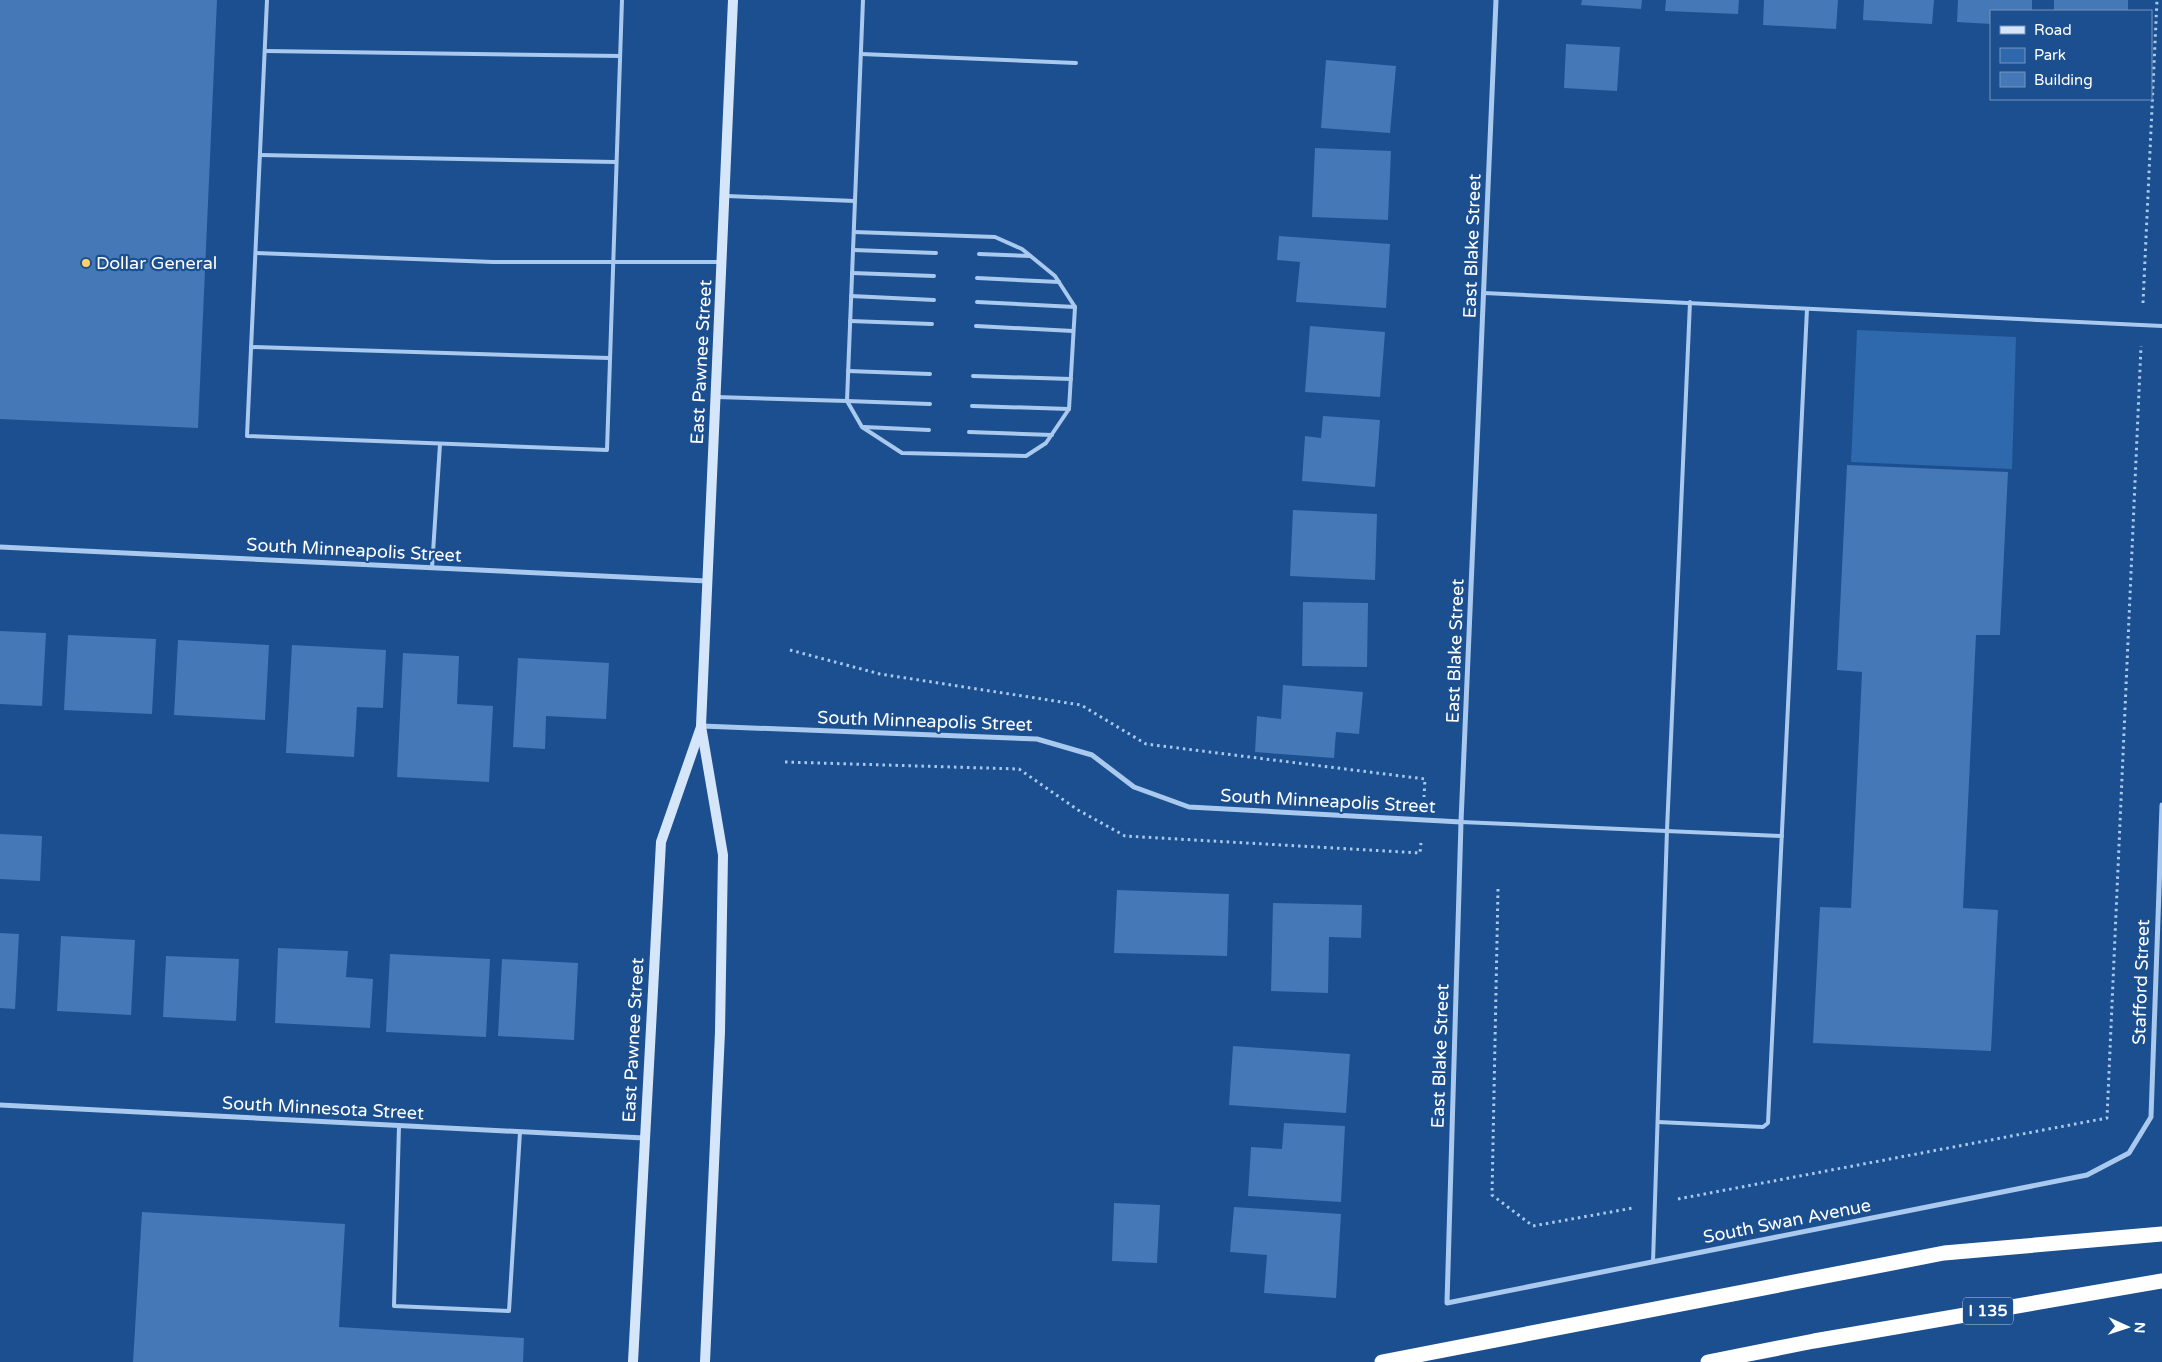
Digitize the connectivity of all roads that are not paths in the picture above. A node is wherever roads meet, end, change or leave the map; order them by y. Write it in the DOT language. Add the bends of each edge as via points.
graph roads {
  1 [pos="267,0"];
  2 [pos="622,0"];
  3 [pos="733,0"];
  4 [pos="863,0"];
  5 [pos="1496,0"];
  6 [pos="265,51"];
  7 [pos="860,54"];
  8 [pos="620,56"];
  9 [pos="1076,63"];
  10 [pos="260,155"];
  11 [pos="616,162"];
  12 [pos="724,196"];
  13 [pos="855,201"];
  14 [pos="854,232"];
  15 [pos="853,250"];
  16 [pos="256,253"];
  17 [pos="936,253"];
  18 [pos="980,254"];
  19 [pos="1031,256"];
  20 [pos="612,261"];
  21 [pos="722,262"];
  22 [pos="852,273"];
  23 [pos="934,276"];
  24 [pos="977,278"];
  25 [pos="1058,282"];
  26 [pos="1484,293"];
  27 [pos="851,296"];
  28 [pos="934,300"];
  29 [pos="977,302"];
  30 [pos="1690,302"];
  31 [pos="1075,307"];
  32 [pos="1807,309"];
  33 [pos="850,321"];
  34 [pos="932,324"];
  35 [pos="976,326"];
  36 [pos="2162,326"];
  37 [pos="1073,331"];
  38 [pos="251,347"];
  39 [pos="609,358"];
  40 [pos="848,371"];
  41 [pos="930,374"];
  42 [pos="973,376"];
  43 [pos="1071,379"];
  44 [pos="716,397"];
  45 [pos="847,401"];
  46 [pos="930,404"];
  47 [pos="972,406"];
  48 [pos="1069,410"];
  49 [pos="862,427"];
  50 [pos="929,430"];
  51 [pos="970,432"];
  52 [pos="1052,435"];
  53 [pos="440,444"];
  54 [pos="0,547"];
  55 [pos="432,568"];
  56 [pos="707,581"];
  57 [pos="701,726"];
  58 [pos="2162,805"];
  59 [pos="1461,822"];
  60 [pos="1667,830"];
  61 [pos="1782,836"];
  62 [pos="0,1105"];
  63 [pos="1658,1122"];
  64 [pos="399,1126"];
  65 [pos="520,1132"];
  66 [pos="644,1138"];
  67 [pos="2129,1153"];
  68 [pos="2162,1234"];
  69 [pos="1653,1262"];
  70 [pos="2162,1281"];
  71 [pos="1447,1303"];
  72 [pos="633,1362"];
  73 [pos="705,1362"];
  74 [pos="1382,1362"];
  75 [pos="1708,1362"];
  1 -- 6 [label="lane"];
  2 -- 8 [label="lane"];
  3 -- 12 [label="main road, East Pawnee Street"];
  4 -- 7 [label="lane"];
  5 -- 26 [label="street, East Blake Street"];
  6 -- 8 [label="lane"];
  6 -- 10 [label="lane"];
  7 -- 9 [label="lane"];
  7 -- 13 [label="lane"];
  8 -- 11 [label="lane"];
  10 -- 11 [label="lane"];
  10 -- 16 [label="lane"];
  11 -- 20 [label="lane"];
  12 -- 13 [label="lane"];
  12 -- 21 [label="main road, East Pawnee Street"];
  13 -- 14 [label="lane"];
  14 -- 15 [label="lane"];
  14 -- 19 [label="lane" via="995,237"];
  15 -- 17 [label="lane"];
  15 -- 22 [label="lane"];
  16 -- 20 [label="lane" via="494,262"];
  16 -- 38 [label="lane"];
  18 -- 19 [label="lane"];
  19 -- 25 [label="lane"];
  20 -- 21 [label="lane"];
  20 -- 39 [label="lane"];
  21 -- 44 [label="main road, East Pawnee Street"];
  22 -- 23 [label="lane"];
  22 -- 27 [label="lane"];
  24 -- 25 [label="lane"];
  25 -- 31 [label="lane"];
  26 -- 30 [label="lane"];
  26 -- 59 [label="street, East Blake Street"];
  27 -- 28 [label="lane"];
  27 -- 33 [label="lane"];
  29 -- 31 [label="lane"];
  30 -- 32 [label="lane"];
  30 -- 60 [label="lane"];
  31 -- 37 [label="lane"];
  32 -- 36 [label="lane"];
  32 -- 61 [label="lane"];
  33 -- 34 [label="lane"];
  33 -- 40 [label="lane"];
  35 -- 37 [label="lane"];
  37 -- 43 [label="lane"];
  38 -- 39 [label="lane"];
  38 -- 53 [label="lane" via="247,436"];
  39 -- 53 [label="lane" via="607,450"];
  40 -- 41 [label="lane"];
  40 -- 45 [label="lane"];
  42 -- 43 [label="lane"];
  43 -- 48 [label="lane"];
  44 -- 45 [label="lane"];
  44 -- 56 [label="main road, East Pawnee Street"];
  45 -- 46 [label="lane"];
  45 -- 49 [label="lane"];
  47 -- 48 [label="lane"];
  48 -- 52 [label="lane"];
  49 -- 50 [label="lane"];
  49 -- 52 [label="lane" via="902,454 1026,456"];
  51 -- 52 [label="lane"];
  53 -- 55 [label="lane"];
  54 -- 55 [label="street, South Minneapolis Street"];
  55 -- 56 [label="street, South Minneapolis Street"];
  56 -- 57 [label="main road, East Pawnee Street"];
  57 -- 59 [label="street, South Minneapolis Street" via="1036,739 1092,755 1134,787 1189,808"];
  57 -- 66 [label="main road, East Pawnee Street" via="661,842"];
  57 -- 73 [label="main road, East Pawnee Street" via="723,855 720,1032"];
  58 -- 67 [label="street, Stafford Street" via="2151,1117"];
  59 -- 60 [label="lane"];
  59 -- 71 [label="street, East Blake Street"];
  60 -- 61 [label="lane"];
  60 -- 63 [label="lane"];
  61 -- 63 [label="lane" via="1768,1123 1762,1127"];
  62 -- 64 [label="street, South Minnesota Street"];
  63 -- 69 [label="lane"];
  64 -- 65 [label="street, South Minnesota Street"];
  64 -- 65 [label="lane" via="394,1306 509,1310"];
  65 -- 66 [label="street, South Minnesota Street"];
  66 -- 72 [label="main road, East Pawnee Street"];
  67 -- 69 [label="street, South Swan Avenue" via="2087,1175"];
  68 -- 74 [label="highway" via="1944,1253"];
  69 -- 71 [label="street, South Swan Avenue"];
  70 -- 75 [label="highway, I 135"];
}
